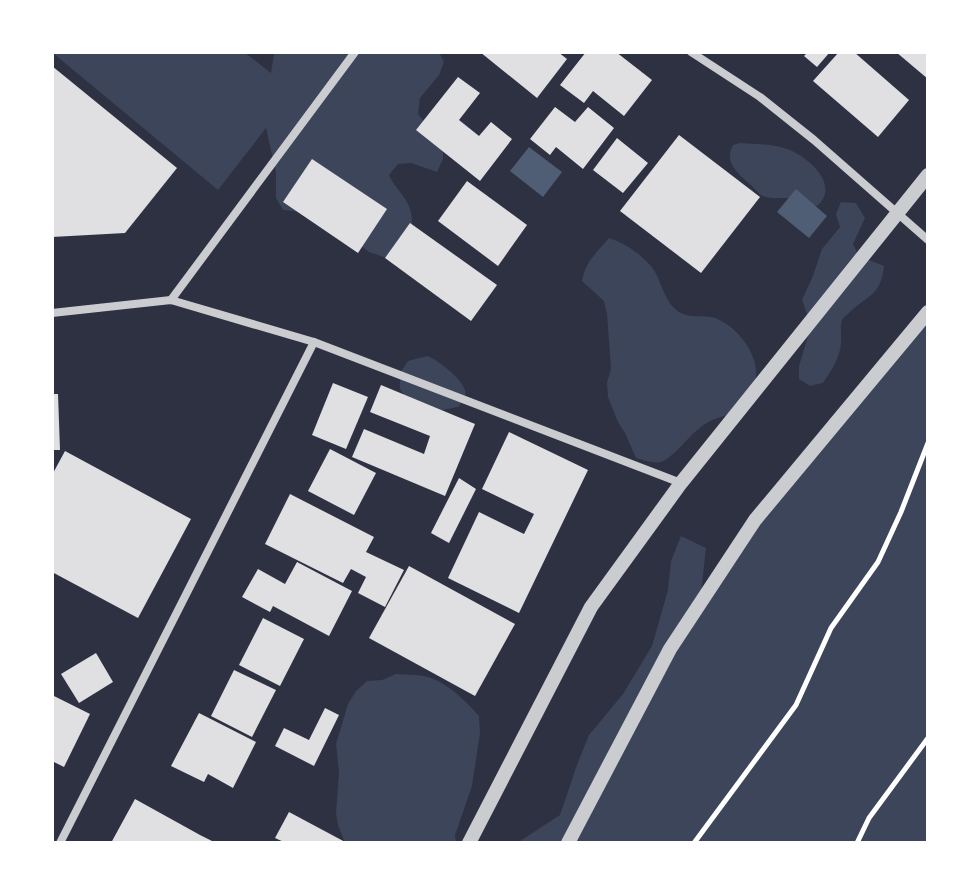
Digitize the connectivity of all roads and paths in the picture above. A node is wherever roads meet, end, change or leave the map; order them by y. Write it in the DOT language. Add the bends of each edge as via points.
graph roads {
  1 [pos="355,52"];
  2 [pos="691,52"];
  3 [pos="928,175"];
  4 [pos="899,212"];
  5 [pos="928,240"];
  6 [pos="171,300"];
  7 [pos="928,312"];
  8 [pos="52,313"];
  9 [pos="314,342"];
  10 [pos="928,443"];
  11 [pos="681,483"];
  12 [pos="928,738"];
  13 [pos="60,843"];
  14 [pos="469,843"];
  15 [pos="568,843"];
  16 [pos="694,843"];
  17 [pos="857,843"];
  1 -- 6 [label="street"];
  2 -- 4 [label="street" via="760,97"];
  3 -- 4 [label="street"];
  4 -- 5 [label="street"];
  4 -- 11 [label="street"];
  6 -- 8 [label="street"];
  6 -- 9 [label="street"];
  7 -- 15 [label="street" via="755,520 670,649"];
  9 -- 11 [label="street"];
  9 -- 13 [label="street"];
  10 -- 16 [label="path" via="878,562 831,628 796,705"];
  11 -- 14 [label="street" via="591,607"];
  12 -- 17 [label="path" via="869,818"];
}
